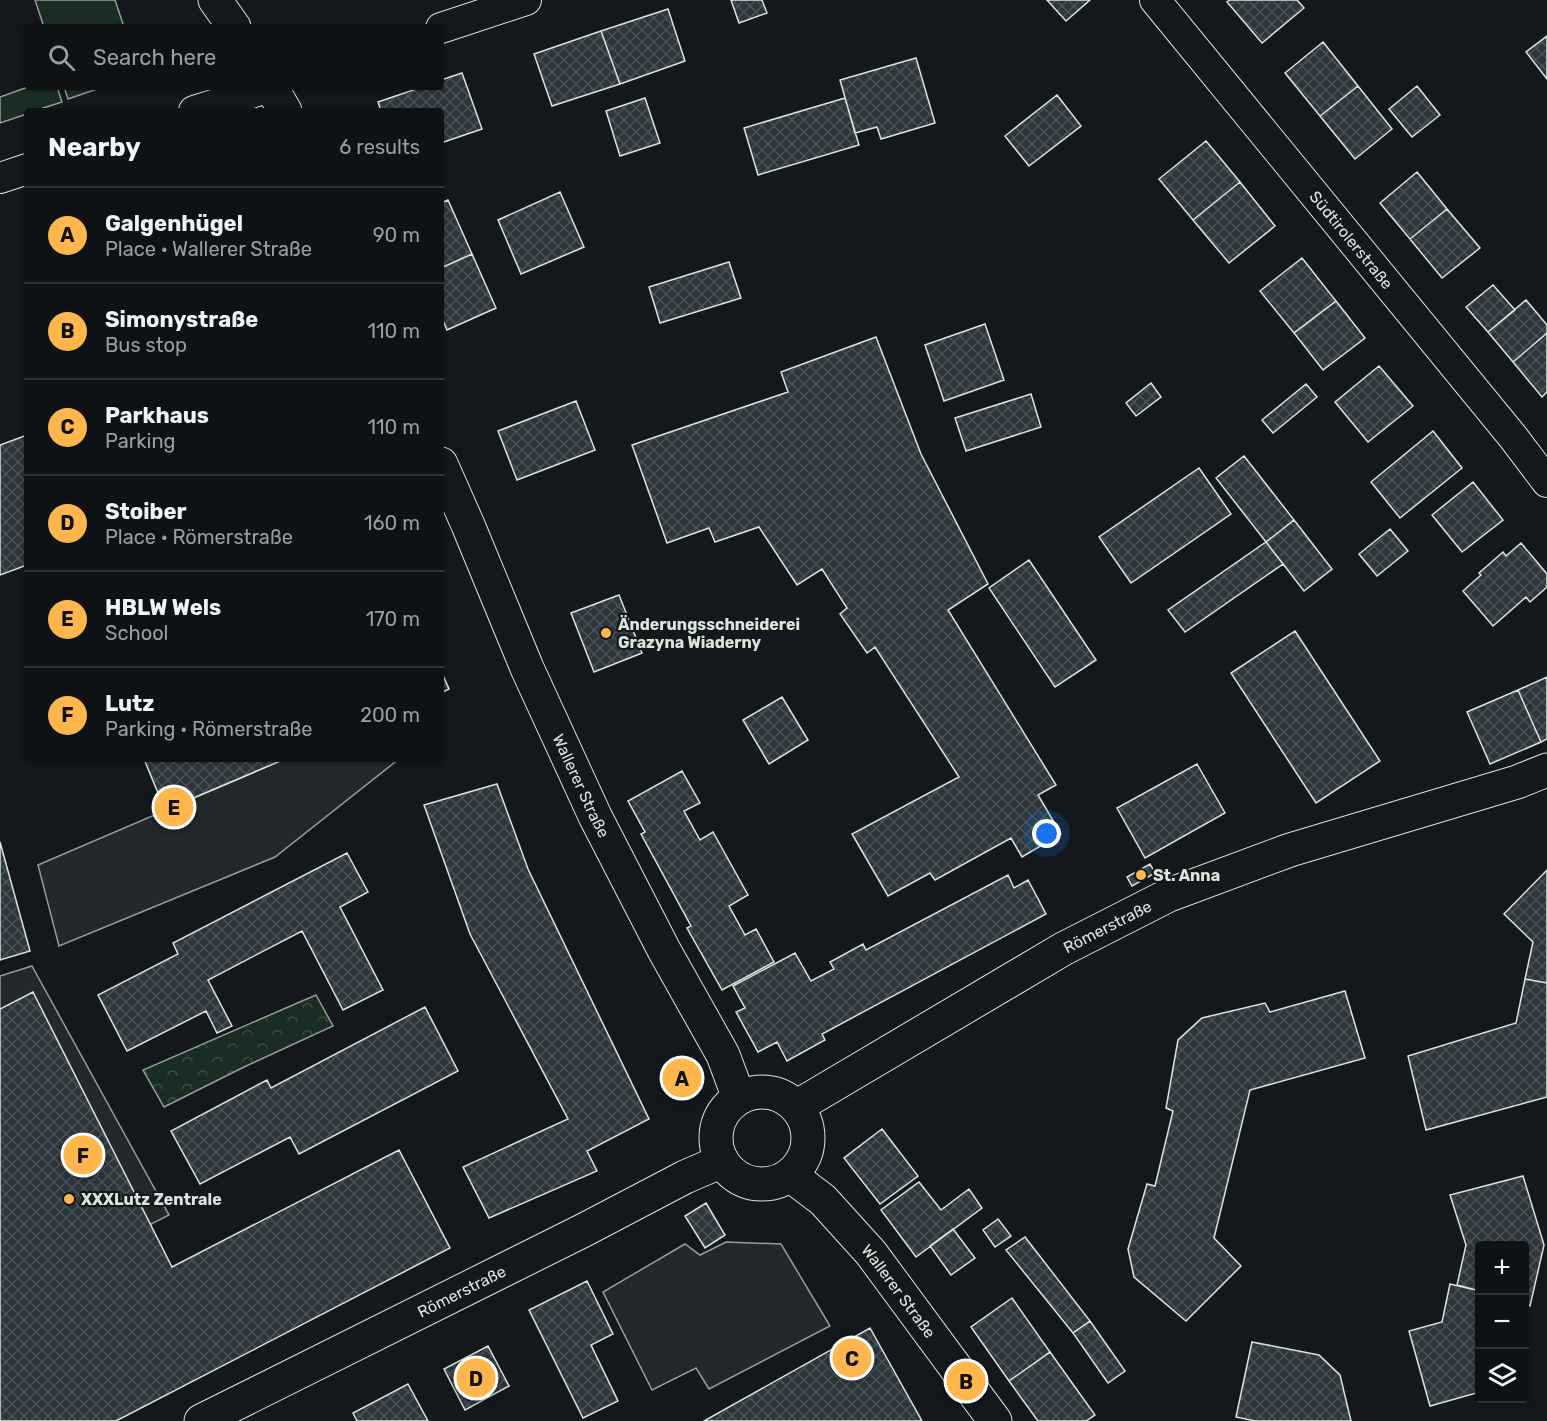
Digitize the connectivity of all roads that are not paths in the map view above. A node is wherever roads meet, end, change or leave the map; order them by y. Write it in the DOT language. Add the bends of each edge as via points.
graph roads {
  1 [pos="215,0"];
  2 [pos="526,0"];
  3 [pos="1155,0"];
  4 [pos="232,24"];
  5 [pos="444,27"];
  6 [pos="260,90"];
  7 [pos="272,90"];
  8 [pos="204,108"];
  9 [pos="283,108"];
  10 [pos="24,170"];
  11 [pos="0,178"];
  12 [pos="444,471"];
  13 [pos="1547,482"];
  14 [pos="1547,770"];
  15 [pos="739,1098"];
  16 [pos="796,1107"];
  17 [pos="722,1161"];
  18 [pos="790,1175"];
  19 [pos="201,1421"];
  20 [pos="996,1421"];
  1 -- 4 [label="main road"];
  2 -- 5 [label="street"];
  3 -- 13 [label="street, Südtirolerstraße"];
  6 -- 8 [label="street"];
  7 -- 9 [label="main road"];
  10 -- 11 [label="street"];
  12 -- 15 [label="main road, Wallerer Straße" via="595,816 723,1055"];
  14 -- 16 [label="main road, Römerstraße" via="1290,850 1169,895 1063,949"];
  15 -- 16 [label="main road" via="767,1093 783,1097"];
  15 -- 17 [label="main road" via="718,1123 716,1141"];
  16 -- 18 [label="main road" via="806,1125 808,1146 801,1163"];
  17 -- 18 [label="main road" via="733,1174 751,1184 768,1184"];
  17 -- 19 [label="main road, Römerstraße"];
  18 -- 20 [label="main road, Wallerer Straße" via="823,1200 871,1253"];
}
